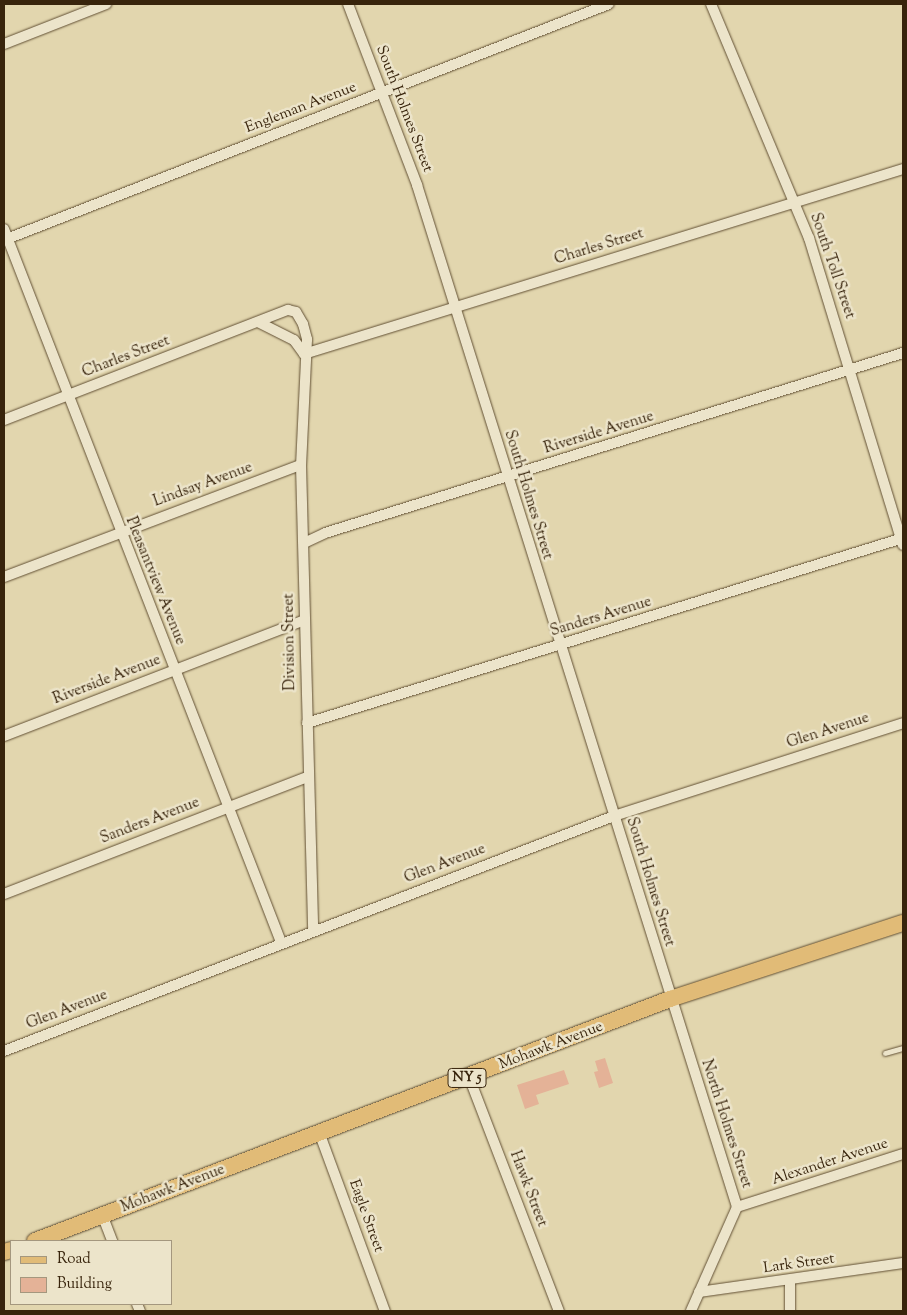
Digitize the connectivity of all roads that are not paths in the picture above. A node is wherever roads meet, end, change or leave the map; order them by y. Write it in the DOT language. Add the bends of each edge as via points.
graph roads {
  1 [pos="106,4"];
  2 [pos="348,4"];
  3 [pos="610,4"];
  4 [pos="710,4"];
  5 [pos="4,44"];
  6 [pos="383,92"];
  7 [pos="903,169"];
  8 [pos="794,202"];
  9 [pos="5,236"];
  10 [pos="455,307"];
  11 [pos="258,322"];
  12 [pos="903,353"];
  13 [pos="304,354"];
  14 [pos="850,369"];
  15 [pos="67,396"];
  16 [pos="4,420"];
  17 [pos="301,465"];
  18 [pos="507,477"];
  19 [pos="120,532"];
  20 [pos="903,541"];
  21 [pos="304,543"];
  22 [pos="4,577"];
  23 [pos="304,620"];
  24 [pos="559,646"];
  25 [pos="174,670"];
  26 [pos="307,723"];
  27 [pos="903,723"];
  28 [pos="4,736"];
  29 [pos="307,777"];
  30 [pos="226,807"];
  31 [pos="614,816"];
  32 [pos="4,894"];
  33 [pos="903,923"];
  34 [pos="313,930"];
  35 [pos="281,942"];
  36 [pos="670,1000"];
  37 [pos="903,1048"];
  38 [pos="4,1051"];
  39 [pos="886,1053"];
  40 [pos="469,1077"];
  41 [pos="319,1132"];
  42 [pos="903,1154"];
  43 [pos="737,1208"];
  44 [pos="103,1217"];
  45 [pos="38,1240"];
  46 [pos="112,1240"];
  47 [pos="903,1263"];
  48 [pos="790,1281"];
  49 [pos="700,1292"];
  50 [pos="385,1311"];
  51 [pos="559,1311"];
  52 [pos="691,1311"];
  53 [pos="790,1311"];
  1 -- 5 [label="street"];
  2 -- 6 [label="street, South Holmes Street"];
  3 -- 6 [label="street, Engleman Avenue"];
  4 -- 8 [label="street, South Toll Street"];
  6 -- 9 [label="street, Engleman Avenue"];
  6 -- 10 [label="street, South Holmes Street" via="417,185"];
  7 -- 8 [label="street, Charles Street"];
  8 -- 10 [label="street, Charles Street"];
  8 -- 14 [label="street, South Toll Street"];
  9 -- 15 [label="street, Pleasantview Avenue"];
  10 -- 13 [label="street, Charles Street"];
  10 -- 18 [label="street, South Holmes Street"];
  11 -- 13 [label="street" via="294,340"];
  11 -- 13 [label="street, Charles Street" via="288,310 296,312 308,339"];
  11 -- 15 [label="street, Charles Street"];
  12 -- 14 [label="street, Riverside Avenue"];
  13 -- 17 [label="street, Division Street"];
  14 -- 18 [label="street, Riverside Avenue"];
  14 -- 20 [label="street, South Toll Street"];
  15 -- 16 [label="street, Charles Street"];
  15 -- 19 [label="street, Pleasantview Avenue"];
  17 -- 19 [label="street, Lindsay Avenue"];
  17 -- 21 [label="street, Division Street"];
  18 -- 21 [label="street, Riverside Avenue"];
  18 -- 24 [label="street, South Holmes Street"];
  19 -- 22 [label="street, Lindsay Avenue"];
  19 -- 25 [label="street, Pleasantview Avenue"];
  20 -- 24 [label="street, Sanders Avenue"];
  21 -- 23 [label="street, Division Street"];
  23 -- 25 [label="street, Riverside Avenue"];
  23 -- 26 [label="street, Division Street"];
  24 -- 26 [label="street, Sanders Avenue"];
  24 -- 31 [label="street, South Holmes Street"];
  25 -- 28 [label="street, Riverside Avenue"];
  25 -- 30 [label="street, Pleasantview Avenue"];
  26 -- 29 [label="street, Division Street"];
  27 -- 31 [label="street, Glen Avenue"];
  29 -- 30 [label="street, Sanders Avenue"];
  29 -- 34 [label="street, Division Street"];
  30 -- 32 [label="street, Sanders Avenue"];
  30 -- 35 [label="street, Pleasantview Avenue"];
  31 -- 34 [label="street, Glen Avenue"];
  31 -- 36 [label="street, South Holmes Street"];
  33 -- 36 [label="main road, Mohawk Avenue / NY 5"];
  34 -- 35 [label="street, Glen Avenue"];
  35 -- 38 [label="street, Glen Avenue"];
  36 -- 40 [label="main road, Mohawk Avenue / NY 5"];
  36 -- 43 [label="street, North Holmes Street"];
  37 -- 39 [label="lane"];
  40 -- 41 [label="main road, Mohawk Avenue / NY 5"];
  40 -- 51 [label="street, Hawk Street"];
  41 -- 44 [label="main road, Mohawk Avenue / NY 5"];
  41 -- 50 [label="street, Eagle Street"];
  42 -- 43 [label="street, Alexander Avenue"];
  43 -- 49 [label="street, North Holmes Street"];
  44 -- 45 [label="main road, Mohawk Avenue / NY 5"];
  44 -- 46 [label="street"];
  47 -- 48 [label="street, Lark Street"];
  48 -- 49 [label="street, Lark Street"];
  48 -- 53 [label="street"];
  49 -- 52 [label="street, North Holmes Street"];
}
